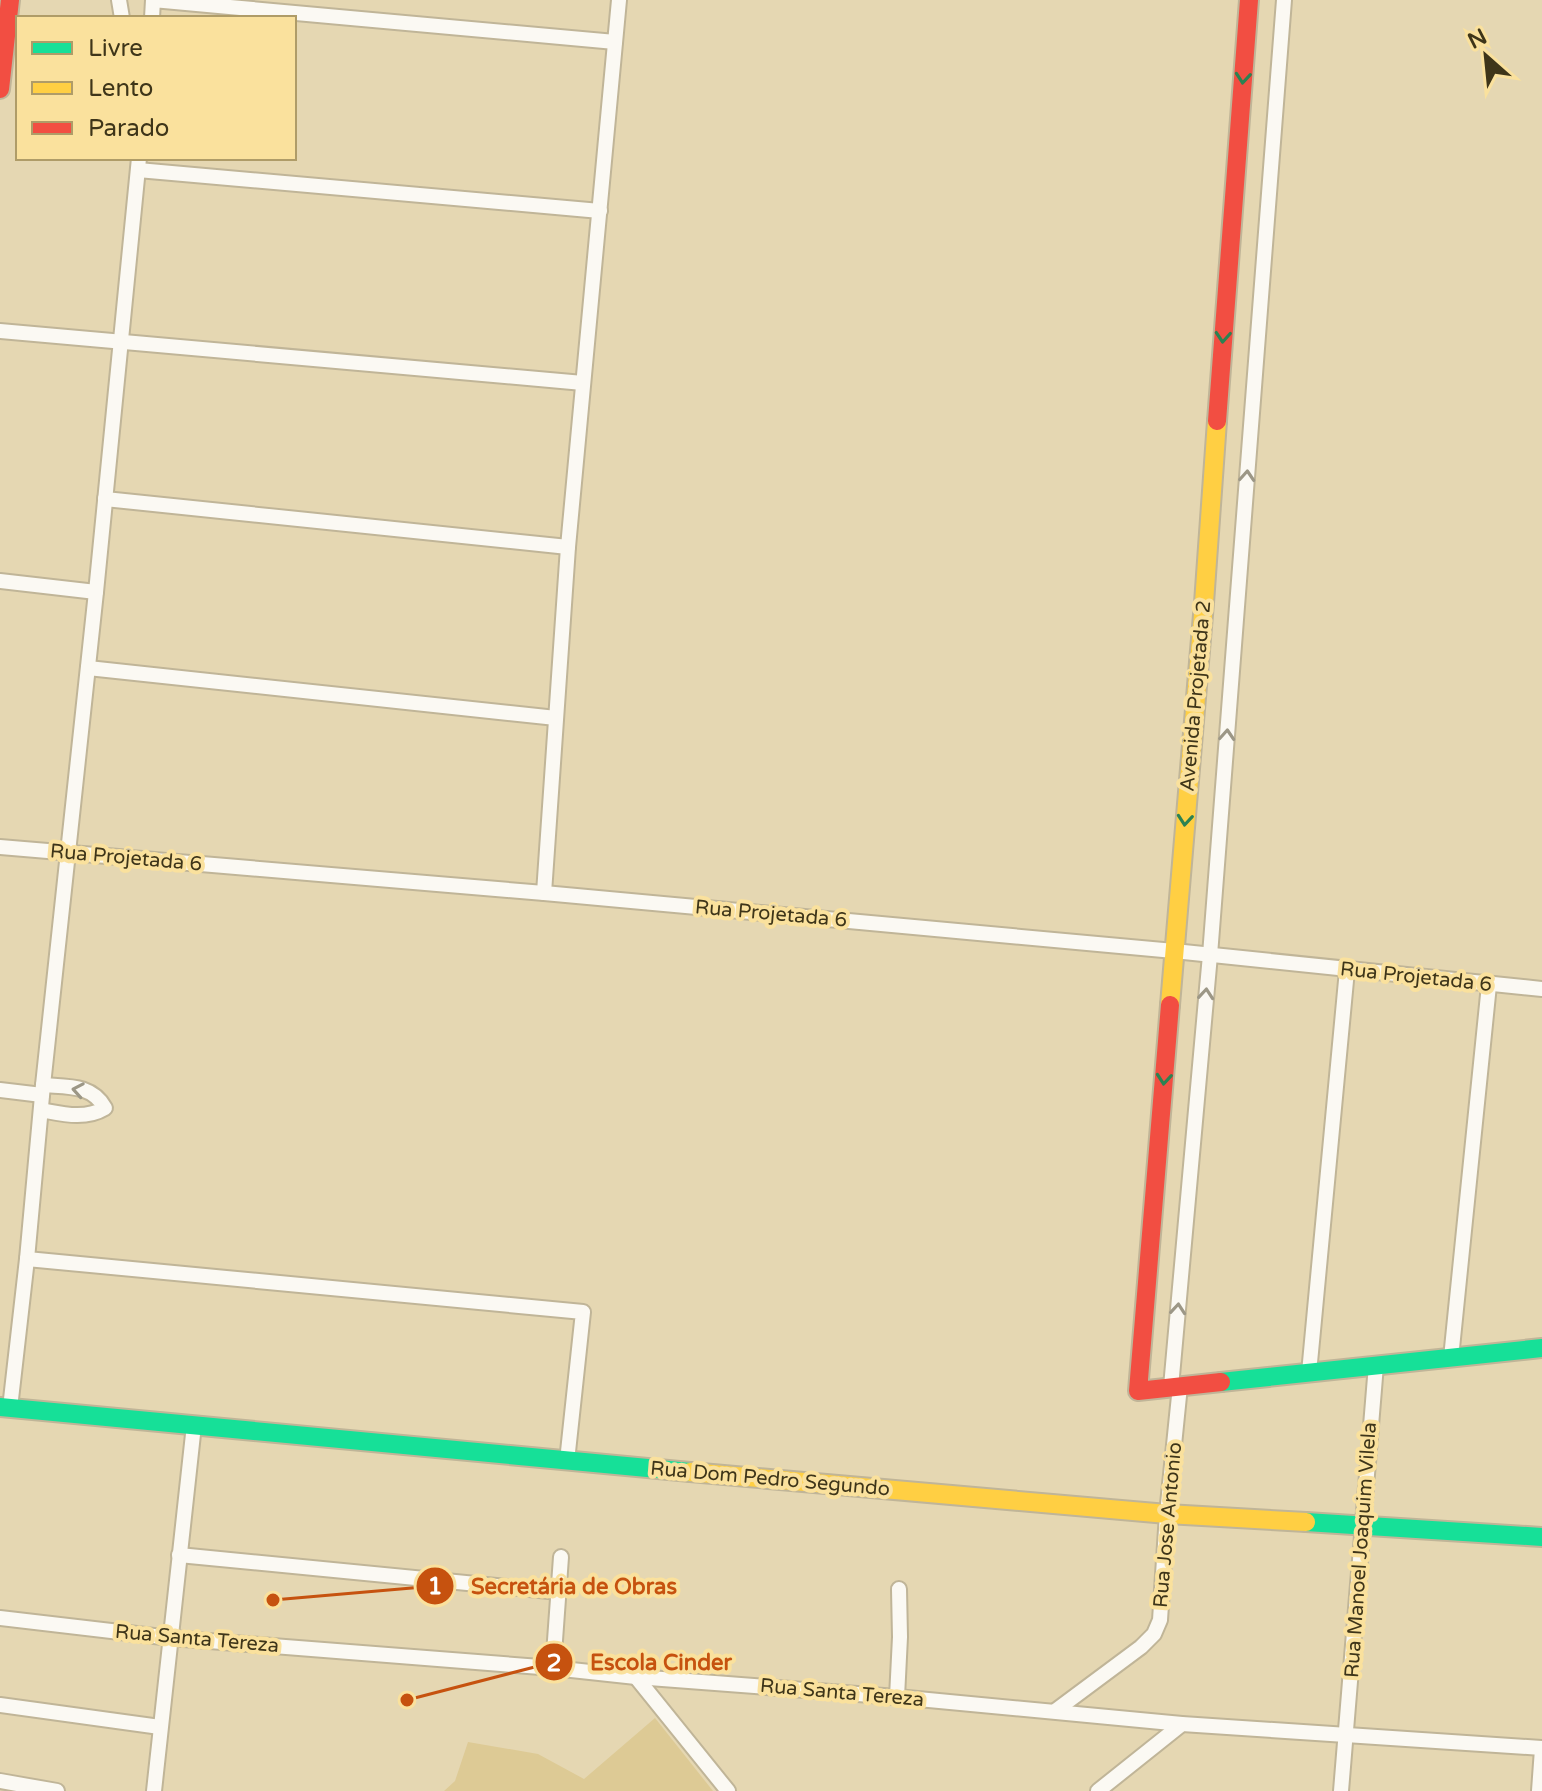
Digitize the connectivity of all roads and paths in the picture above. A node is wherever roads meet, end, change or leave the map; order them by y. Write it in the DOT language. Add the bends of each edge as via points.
graph roads {
  1 [pos="10,0"];
  2 [pos="619,0"];
  3 [pos="1249,0"];
  4 [pos="1284,0"];
  5 [pos="152,16"];
  6 [pos="615,42"];
  7 [pos="0,89"];
  8 [pos="138,164"];
  9 [pos="600,211"];
  10 [pos="0,331"];
  11 [pos="121,342"];
  12 [pos="583,383"];
  13 [pos="105,499"];
  14 [pos="568,547"];
  15 [pos="0,581"];
  16 [pos="96,592"];
  17 [pos="88,668"];
  18 [pos="556,718"];
  19 [pos="0,847"];
  20 [pos="67,854"];
  21 [pos="544,893"];
  22 [pos="1174,951"];
  23 [pos="1210,955"];
  24 [pos="1347,970"];
  25 [pos="1489,985"];
  26 [pos="1542,989"];
  27 [pos="0,1090"];
  28 [pos="42,1097"];
  29 [pos="27,1259"];
  30 [pos="1542,1348"];
  31 [pos="1451,1358"];
  32 [pos="1376,1365"];
  33 [pos="1309,1373"];
  34 [pos="1176,1386"];
  35 [pos="5,1408"];
  36 [pos="194,1425"];
  37 [pos="567,1461"];
  38 [pos="1167,1514"];
  39 [pos="1362,1527"];
  40 [pos="1542,1537"];
  41 [pos="179,1555"];
  42 [pos="561,1557"];
  43 [pos="899,1589"];
  44 [pos="559,1592"];
  45 [pos="0,1618"];
  46 [pos="171,1638"];
  47 [pos="553,1668"];
  48 [pos="636,1677"];
  49 [pos="897,1697"];
  50 [pos="0,1705"];
  51 [pos="1055,1711"];
  52 [pos="1182,1724"];
  53 [pos="160,1727"];
  54 [pos="1347,1735"];
  55 [pos="1542,1748"];
  56 [pos="0,1781"];
  57 [pos="57,1791"];
  58 [pos="154,1791"];
  59 [pos="728,1791"];
  60 [pos="1098,1791"];
  61 [pos="1341,1791"];
  62 [pos="1539,1791"];
  1 -- 7 [label="street"];
  2 -- 6 [label="street"];
  3 -- 22 [label="street, Avenida Projetada 2, one-way"];
  23 -- 4 [label="street, Avenida Projetada 2, one-way"];
  5 -- 6 [label="street" via="153,0"];
  6 -- 9 [label="street"];
  8 -- 9 [label="street"];
  8 -- 11 [label="street"];
  9 -- 12 [label="street"];
  10 -- 11 [label="street"];
  11 -- 12 [label="street"];
  11 -- 13 [label="street"];
  12 -- 14 [label="street"];
  13 -- 14 [label="street"];
  13 -- 16 [label="street"];
  14 -- 18 [label="street"];
  15 -- 16 [label="street"];
  16 -- 17 [label="street"];
  17 -- 18 [label="street"];
  17 -- 20 [label="street"];
  18 -- 21 [label="street"];
  19 -- 20 [label="street, Rua Projetada 6"];
  20 -- 21 [label="street, Rua Projetada 6"];
  20 -- 28 [label="street"];
  21 -- 22 [label="street, Rua Projetada 6"];
  22 -- 23 [label="street, Rua Projetada 6"];
  22 -- 34 [label="street, Avenida Projetada 2, one-way" via="1138,1391"];
  23 -- 24 [label="street, Rua Projetada 6"];
  34 -- 23 [label="street, Avenida Projetada 2, one-way"];
  24 -- 25 [label="street, Rua Projetada 6"];
  24 -- 33 [label="street"];
  25 -- 26 [label="street, Rua Projetada 6"];
  25 -- 31 [label="street"];
  27 -- 28 [label="street"];
  28 -- 29 [label="street"];
  29 -- 35 [label="street"];
  29 -- 37 [label="street" via="583,1312"];
  30 -- 31 [label="street"];
  31 -- 32 [label="street"];
  32 -- 33 [label="street"];
  32 -- 39 [label="street, Rua Manoel Joaquim Vilela"];
  33 -- 34 [label="street"];
  34 -- 38 [label="street, Rua Jose Antonio"];
  35 -- 36 [label="street, Rua Dom Pedro Segundo"];
  36 -- 37 [label="street, Rua Dom Pedro Segundo"];
  36 -- 41 [label="street"];
  37 -- 38 [label="street, Rua Dom Pedro Segundo"];
  38 -- 39 [label="street, Rua Dom Pedro Segundo"];
  38 -- 51 [label="street, Rua Jose Antonio" via="1160,1620 1154,1634"];
  39 -- 40 [label="street, Rua Dom Pedro Segundo"];
  39 -- 54 [label="street, Rua Manoel Joaquim Vilela"];
  41 -- 44 [label="street"];
  41 -- 46 [label="street"];
  42 -- 44 [label="street"];
  43 -- 49 [label="street"];
  44 -- 47 [label="street"];
  45 -- 46 [label="street, Rua Santa Tereza"];
  46 -- 47 [label="street, Rua Santa Tereza"];
  46 -- 53 [label="street"];
  47 -- 48 [label="street, Rua Santa Tereza"];
  48 -- 49 [label="street, Rua Santa Tereza"];
  48 -- 59 [label="street"];
  49 -- 51 [label="street, Rua Santa Tereza"];
  50 -- 53 [label="street"];
  51 -- 52 [label="street, Rua Santa Tereza"];
  52 -- 54 [label="street, Rua Santa Tereza"];
  52 -- 60 [label="street"];
  53 -- 58 [label="street"];
  54 -- 55 [label="street, Rua Santa Tereza"];
  54 -- 61 [label="street, Rua Manoel Joaquim Vilela"];
  55 -- 62 [label="street"];
  56 -- 57 [label="street"];
}
